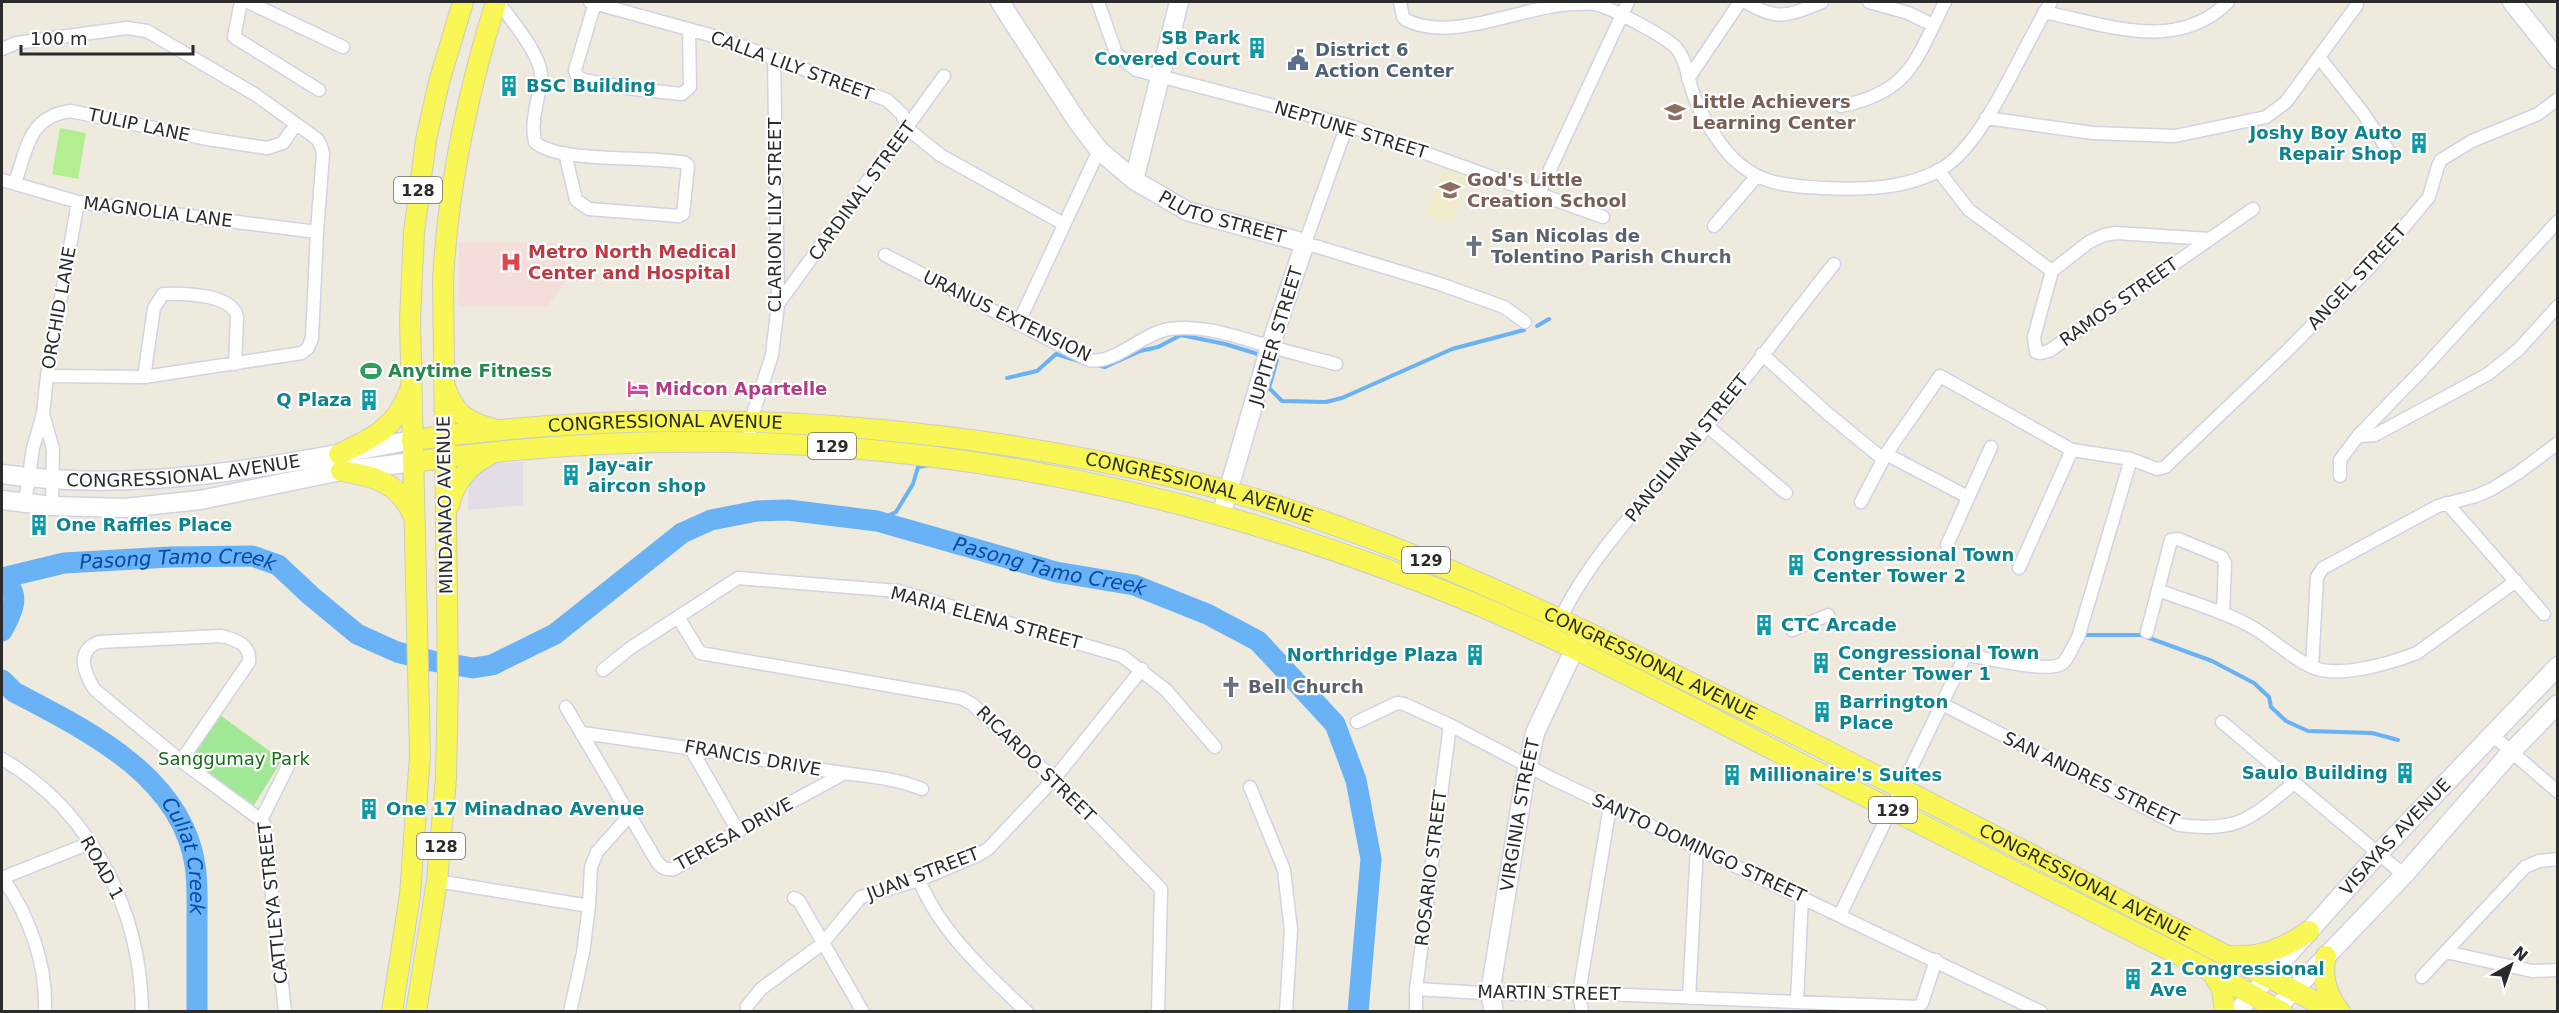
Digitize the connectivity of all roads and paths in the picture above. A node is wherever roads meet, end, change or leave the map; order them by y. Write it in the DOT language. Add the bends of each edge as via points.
graph roads {
  1 [pos="241,2"];
  2 [pos="248,2"];
  3 [pos="463,2"];
  4 [pos="497,2"];
  5 [pos="593,2"];
  6 [pos="1000,2"];
  7 [pos="1098,2"];
  8 [pos="1179,2"];
  9 [pos="1400,2"];
  10 [pos="1628,2"];
  11 [pos="1740,2"];
  12 [pos="1746,2"];
  13 [pos="1822,2"];
  14 [pos="1869,2"];
  15 [pos="1945,2"];
  16 [pos="2228,2"];
  17 [pos="2512,2"];
  18 [pos="2357,6"];
  19 [pos="2048,7"];
  20 [pos="1620,15"];
  21 [pos="1933,25"];
  22 [pos="689,30"];
  23 [pos="343,47"];
  24 [pos="2,49"];
  25 [pos="2319,57"];
  26 [pos="774,58"];
  27 [pos="2558,60"];
  28 [pos="944,76"];
  29 [pos="1160,76"];
  30 [pos="1688,79"];
  31 [pos="319,90"];
  32 [pos="2558,99"];
  33 [pos="1841,106"];
  34 [pos="1986,118"];
  35 [pos="296,124"];
  36 [pos="1347,125"];
  37 [pos="908,129"];
  38 [pos="1099,150"];
  39 [pos="565,153"];
  40 [pos="2392,156"];
  41 [pos="1938,170"];
  42 [pos="1756,177"];
  43 [pos="2,180"];
  44 [pos="1134,180"];
  45 [pos="15,183"];
  46 [pos="1539,193"];
  47 [pos="78,202"];
  48 [pos="2253,209"];
  49 [pos="1603,217"];
  50 [pos="2558,221"];
  51 [pos="1064,224"];
  52 [pos="1713,226"];
  53 [pos="317,232"];
  54 [pos="2210,239"];
  55 [pos="1305,243"];
  56 [pos="885,255"];
  57 [pos="1834,264"];
  58 [pos="2052,271"];
  59 [pos="778,304"];
  60 [pos="2558,306"];
  61 [pos="1525,322"];
  62 [pos="1018,324"];
  63 [pos="1270,347"];
  64 [pos="1762,354"];
  65 [pos="235,364"];
  66 [pos="1336,364"];
  67 [pos="444,375"];
  68 [pos="47,376"];
  69 [pos="144,376"];
  70 [pos="411,383"];
  71 [pos="43,414"];
  72 [pos="751,420"];
  73 [pos="1706,425"];
  74 [pos="503,430"];
  75 [pos="444,435"];
  76 [pos="2358,436"];
  77 [pos="412,440"];
  78 [pos="749,441"];
  79 [pos="2558,443"];
  80 [pos="1991,447"];
  81 [pos="2072,450"];
  82 [pos="497,451"];
  83 [pos="1885,457"];
  84 [pos="445,458"];
  85 [pos="2131,459"];
  86 [pos="412,462"];
  87 [pos="340,463"];
  88 [pos="2,474"];
  89 [pos="2340,476"];
  90 [pos="29,478"];
  91 [pos="52,480"];
  92 [pos="1229,491"];
  93 [pos="1786,493"];
  94 [pos="1968,497"];
  95 [pos="2,500"];
  96 [pos="1860,502"];
  97 [pos="25,503"];
  98 [pos="2447,503"];
  99 [pos="52,506"];
  100 [pos="414,516"];
  101 [pos="446,516"];
  102 [pos="1221,516"];
  103 [pos="1947,545"];
  104 [pos="2019,568"];
  105 [pos="2516,581"];
  106 [pos="2158,590"];
  107 [pos="2223,614"];
  108 [pos="2544,614"];
  109 [pos="1828,615"];
  110 [pos="678,617"];
  111 [pos="1561,619"];
  112 [pos="1584,629"];
  113 [pos="1792,630"];
  114 [pos="2147,632"];
  115 [pos="1552,639"];
  116 [pos="1574,650"];
  117 [pos="2558,666"];
  118 [pos="2312,667"];
  119 [pos="1142,669"];
  120 [pos="603,670"];
  121 [pos="2558,704"];
  122 [pos="566,707"];
  123 [pos="1947,707"];
  124 [pos="1357,722"];
  125 [pos="2222,723"];
  126 [pos="1449,725"];
  127 [pos="582,733"];
  128 [pos="2491,734"];
  129 [pos="690,747"];
  130 [pos="1215,747"];
  131 [pos="2511,752"];
  132 [pos="2,759"];
  133 [pos="181,761"];
  134 [pos="289,764"];
  135 [pos="1528,765"];
  136 [pos="843,774"];
  137 [pos="1054,779"];
  138 [pos="2294,783"];
  139 [pos="1250,787"];
  140 [pos="922,789"];
  141 [pos="1903,789"];
  142 [pos="2558,792"];
  143 [pos="1610,806"];
  144 [pos="1892,810"];
  145 [pos="629,816"];
  146 [pos="261,820"];
  147 [pos="417,822"];
  148 [pos="443,827"];
  149 [pos="738,831"];
  150 [pos="90,843"];
  151 [pos="1697,847"];
  152 [pos="2378,854"];
  153 [pos="2558,859"];
  154 [pos="2404,875"];
  155 [pos="2,877"];
  156 [pos="919,880"];
  157 [pos="437,881"];
  158 [pos="1802,896"];
  159 [pos="794,898"];
  160 [pos="589,906"];
  161 [pos="1840,915"];
  162 [pos="2309,931"];
  163 [pos="822,944"];
  164 [pos="2446,952"];
  165 [pos="2226,956"];
  166 [pos="2326,956"];
  167 [pos="1936,960"];
  168 [pos="2558,970"];
  169 [pos="2212,972"];
  170 [pos="2268,977"];
  171 [pos="2422,977"];
  172 [pos="1416,989"];
  173 [pos="2294,990"];
  174 [pos="1490,993"];
  175 [pos="1579,993"];
  176 [pos="2251,995"];
  177 [pos="1689,998"];
  178 [pos="1797,1002"];
  179 [pos="2277,1010"];
  180 [pos="45,1011"];
  181 [pos="142,1011"];
  182 [pos="285,1011"];
  183 [pos="392,1011"];
  184 [pos="417,1011"];
  185 [pos="570,1011"];
  186 [pos="747,1011"];
  187 [pos="863,1011"];
  188 [pos="1027,1011"];
  189 [pos="1158,1011"];
  190 [pos="1286,1011"];
  191 [pos="1416,1011"];
  192 [pos="1494,1011"];
  193 [pos="1582,1011"];
  194 [pos="2041,1011"];
  195 [pos="2225,1011"];
  196 [pos="2237,1011"];
  197 [pos="2335,1011"];
  198 [pos="2340,1011"];
  1 -- 31 [label="street" via="234,37"];
  2 -- 23 [label="street"];
  3 -- 70 [label="main road, MINDANAO AVENUE / 128" via="439,82 418,189 411,276"];
  4 -- 39 [label="street" via="521,33 541,69 535,142"];
  4 -- 67 [label="main road, MINDANAO AVENUE / 128" via="468,98 450,198 443,281"];
  5 -- 22 [label="street, CALLA LILY STREET"];
  5 -- 22 [label="street" via="575,70 583,80 682,94 690,87"];
  6 -- 38 [label="main road, PLUTO STREET"];
  7 -- 29 [label="street, NEPTUNE STREET" via="1116,53 1136,70"];
  8 -- 29 [label="main road"];
  9 -- 20 [label="street" via="1407,20 1447,28 1561,4 1598,4"];
  10 -- 20 [label="street"];
  11 -- 30 [label="street"];
  12 -- 13 [label="street" via="1776,16"];
  14 -- 21 [label="street"];
  15 -- 21 [label="street"];
  16 -- 19 [label="street" via="2195,26 2169,32 2145,32"];
  17 -- 27 [label="main road"];
  18 -- 25 [label="street"];
  19 -- 34 [label="street"];
  20 -- 30 [label="street" via="1677,48"];
  20 -- 46 [label="street"];
  21 -- 33 [label="street" via="1910,67 1894,86 1865,101"];
  22 -- 26 [label="street, CALLA LILY STREET"];
  24 -- 35 [label="street" via="16,43 116,30 147,31 256,95"];
  25 -- 34 [label="street" via="2286,102 2266,117 2175,136 2093,133"];
  25 -- 40 [label="street"];
  26 -- 37 [label="street, CALLA LILY STREET" via="887,100 902,114"];
  26 -- 59 [label="street, CLARION LILY STREET"];
  28 -- 37 [label="street, CARDINAL STREET"];
  29 -- 36 [label="street, NEPTUNE STREET"];
  29 -- 44 [label="main road"];
  30 -- 42 [label="street" via="1702,114 1723,146"];
  32 -- 85 [label="street, ANGEL STREET" via="2538,114 2472,141 2442,160 2429,197 2371,266 2167,466 2157,469"];
  34 -- 41 [label="street" via="1965,149"];
  35 -- 45 [label="street, TULIP LANE" via="283,142 267,148 70,111 56,113 34,129"];
  35 -- 53 [label="street" via="317,140 323,154"];
  36 -- 46 [label="street, NEPTUNE STREET"];
  36 -- 55 [label="street, JUPITER STREET"];
  37 -- 51 [label="street, CALLA LILY STREET" via="940,154"];
  37 -- 59 [label="street, CARDINAL STREET"];
  38 -- 44 [label="main road, PLUTO STREET"];
  38 -- 51 [label="street"];
  39 -- 39 [label="street" via="686,163 683,214 589,209 580,205"];
  41 -- 42 [label="street" via="1903,183 1849,189 1786,185"];
  41 -- 58 [label="street" via="1969,210"];
  42 -- 52 [label="street"];
  43 -- 45 [label="street, MAGNOLIA LANE"];
  44 -- 55 [label="main road, PLUTO STREET" via="1187,211"];
  45 -- 47 [label="street, MAGNOLIA LANE"];
  46 -- 49 [label="street, NEPTUNE STREET"];
  47 -- 53 [label="street, MAGNOLIA LANE"];
  47 -- 68 [label="street, ORCHID LANE"];
  48 -- 54 [label="street, RAMOS STREET"];
  50 -- 76 [label="street"];
  51 -- 62 [label="street"];
  53 -- 65 [label="street" via="312,339 308,348 302,353"];
  54 -- 58 [label="street, RAMOS STREET" via="2104,235"];
  54 -- 58 [label="street, RAMOS STREET" via="2049,351 2040,353 2034,347 2034,337"];
  55 -- 61 [label="street, PLUTO STREET" via="1440,284 1504,307"];
  55 -- 63 [label="main road, JUPITER STREET"];
  56 -- 62 [label="street, URANUS EXTENSION"];
  57 -- 64 [label="street, PANGILINAN STREET"];
  59 -- 72 [label="street, CLARION LILY STREET" via="772,356"];
  60 -- 76 [label="street" via="2518,350 2488,374 2375,435"];
  62 -- 63 [label="street, URANUS EXTENSION" via="1094,361 1109,358 1167,329 1191,327"];
  63 -- 66 [label="street, URANUS EXTENSION"];
  63 -- 92 [label="main road, JUPITER STREET"];
  64 -- 73 [label="street, PANGILINAN STREET"];
  64 -- 83 [label="street" via="1828,414"];
  65 -- 69 [label="street"];
  65 -- 69 [label="street" via="237,317 232,305 221,299 163,294 154,308"];
  67 -- 74 [label="main road" via="450,399 461,414 476,424"];
  67 -- 75 [label="main road, MINDANAO AVENUE / 128"];
  68 -- 69 [label="street"];
  68 -- 71 [label="street, ORCHID LANE"];
  70 -- 77 [label="main road, MINDANAO AVENUE / 128"];
  70 -- 87 [label="main road" via="400,411 388,426"];
  71 -- 90 [label="street, ORCHID LANE"];
  71 -- 91 [label="street, ORCHID LANE" via="53,449"];
  72 -- 74 [label="main road, CONGRESSIONAL AVENUE / 129" via="634,421"];
  72 -- 78 [label="street, CLARION LILY STREET"];
  72 -- 92 [label="main road, CONGRESSIONAL AVENUE / 129" via="961,439 1104,461"];
  73 -- 93 [label="street"];
  73 -- 111 [label="street, PANGILINAN STREET" via="1606,547"];
  74 -- 75 [label="main road, CONGRESSIONAL AVENUE / 129"];
  75 -- 77 [label="main road, CONGRESSIONAL AVENUE / 129"];
  75 -- 84 [label="main road, MINDANAO AVENUE / 128"];
  76 -- 89 [label="street" via="2340,460"];
  77 -- 86 [label="main road, MINDANAO AVENUE / 128"];
  77 -- 87 [label="main road, CONGRESSIONAL AVENUE / 129"];
  78 -- 82 [label="main road, CONGRESSIONAL AVENUE / 129" via="617,442"];
  78 -- 102 [label="main road, CONGRESSIONAL AVENUE / 129" via="966,460 1100,484"];
  79 -- 98 [label="street" via="2492,489"];
  80 -- 94 [label="street"];
  81 -- 83 [label="street" via="1940,376"];
  81 -- 85 [label="street"];
  81 -- 104 [label="street"];
  82 -- 84 [label="main road, CONGRESSIONAL AVENUE / 129"];
  82 -- 101 [label="main road" via="462,476"];
  83 -- 94 [label="street"];
  83 -- 96 [label="street"];
  84 -- 86 [label="main road, CONGRESSIONAL AVENUE / 129"];
  84 -- 101 [label="main road, MINDANAO AVENUE / 128"];
  85 -- 123 [label="street" via="2078,638 2063,663 2054,668 1965,656"];
  86 -- 87 [label="main road, CONGRESSIONAL AVENUE / 129"];
  86 -- 100 [label="main road, MINDANAO AVENUE / 128"];
  87 -- 91 [label="main road, CONGRESSIONAL AVENUE / 129" via="122,482"];
  87 -- 99 [label="main road, CONGRESSIONAL AVENUE / 129" via="200,500 125,508"];
  87 -- 100 [label="main road" via="387,483 403,496"];
  88 -- 90 [label="main road, CONGRESSIONAL AVENUE / 129"];
  90 -- 91 [label="main road, CONGRESSIONAL AVENUE / 129"];
  90 -- 97 [label="street, ORCHID LANE"];
  91 -- 99 [label="street, ORCHID LANE"];
  92 -- 102 [label="main road, JUPITER STREET"];
  92 -- 111 [label="main road, CONGRESSIONAL AVENUE / 129" via="1336,526"];
  94 -- 103 [label="street"];
  95 -- 97 [label="main road, CONGRESSIONAL AVENUE / 129"];
  97 -- 99 [label="main road, CONGRESSIONAL AVENUE / 129"];
  98 -- 105 [label="street"];
  98 -- 118 [label="street" via="2324,568 2318,577"];
  100 -- 147 [label="main road, MINDANAO AVENUE / 128" via="420,754"];
  101 -- 148 [label="main road, MINDANAO AVENUE / 128" via="448,680"];
  102 -- 115 [label="main road, CONGRESSIONAL AVENUE / 129" via="1315,543 1427,584"];
  105 -- 108 [label="street"];
  105 -- 118 [label="street" via="2417,653 2343,672"];
  106 -- 107 [label="street"];
  106 -- 107 [label="street" via="2171,540 2178,539 2222,557"];
  106 -- 114 [label="street"];
  107 -- 118 [label="street" via="2252,627"];
  109 -- 113 [label="street"];
  110 -- 119 [label="street, MARIA ELENA STREET" via="738,578 898,591 1110,651"];
  110 -- 120 [label="street, MARIA ELENA STREET"];
  110 -- 137 [label="street, RICARDO STREET" via="700,653 961,698"];
  111 -- 112 [label="main road, CONGRESSIONAL AVENUE / 129"];
  111 -- 115 [label="street, PANGILINAN STREET"];
  112 -- 116 [label="main road, VIRGINIA STREET"];
  112 -- 141 [label="main road, CONGRESSIONAL AVENUE / 129"];
  115 -- 116 [label="main road, CONGRESSIONAL AVENUE / 129"];
  116 -- 135 [label="main road, VIRGINIA STREET" via="1534,734"];
  116 -- 144 [label="main road, CONGRESSIONAL AVENUE / 129"];
  117 -- 128 [label="main road, VISAYAS AVENUE"];
  119 -- 130 [label="street, MARIA ELENA STREET" via="1180,704"];
  119 -- 137 [label="street, JUAN STREET"];
  121 -- 131 [label="main road, VISAYAS AVENUE"];
  122 -- 127 [label="street, TERESA DRIVE"];
  123 -- 138 [label="street, SAN ANDRES STREET" via="2179,825 2210,828 2240,823"];
  123 -- 141 [label="street"];
  124 -- 126 [label="street, SANTO DOMINGO STREET" via="1397,703"];
  125 -- 138 [label="street"];
  126 -- 135 [label="street, SANTO DOMINGO STREET"];
  126 -- 172 [label="street, ROSARIO STREET"];
  127 -- 129 [label="street, FRANCIS DRIVE"];
  127 -- 145 [label="street, TERESA DRIVE"];
  128 -- 131 [label="street"];
  128 -- 152 [label="main road, VISAYAS AVENUE"];
  129 -- 136 [label="street, FRANCIS DRIVE"];
  129 -- 149 [label="street"];
  131 -- 142 [label="street"];
  131 -- 154 [label="main road, VISAYAS AVENUE"];
  132 -- 150 [label="street, ROAD 1" via="42,786"];
  133 -- 133 [label="street" via="249,662 250,654 240,642 221,636 99,642 86,648 86,674 95,690"];
  133 -- 146 [label="street"];
  134 -- 146 [label="street, CATTLEYA STREET"];
  135 -- 143 [label="street, SANTO DOMINGO STREET"];
  135 -- 174 [label="main road, VIRGINIA STREET"];
  136 -- 140 [label="street, FRANCIS DRIVE" via="898,779"];
  136 -- 149 [label="street, TERESA DRIVE"];
  137 -- 156 [label="street, JUAN STREET" via="988,849"];
  137 -- 189 [label="street, RICARDO STREET" via="1161,890"];
  138 -- 152 [label="street"];
  139 -- 190 [label="street" via="1284,870 1291,930"];
  141 -- 144 [label="street"];
  141 -- 165 [label="main road, CONGRESSIONAL AVENUE / 129"];
  143 -- 151 [label="street, SANTO DOMINGO STREET"];
  143 -- 175 [label="street"];
  144 -- 161 [label="street"];
  144 -- 169 [label="main road, CONGRESSIONAL AVENUE / 129"];
  145 -- 149 [label="street, TERESA DRIVE" via="660,867 667,870"];
  145 -- 160 [label="street" via="597,852 589,882"];
  146 -- 182 [label="street, CATTLEYA STREET"];
  147 -- 148 [label="main road"];
  147 -- 183 [label="main road, MINDANAO AVENUE / 128"];
  148 -- 157 [label="main road, MINDANAO AVENUE / 128"];
  150 -- 155 [label="street"];
  150 -- 181 [label="street, ROAD 1" via="113,882 130,924 140,967"];
  151 -- 158 [label="street, SANTO DOMINGO STREET"];
  151 -- 177 [label="street"];
  152 -- 154 [label="street"];
  152 -- 162 [label="main road, VISAYAS AVENUE"];
  153 -- 164 [label="street" via="2525,867"];
  154 -- 166 [label="main road, VISAYAS AVENUE"];
  155 -- 180 [label="street" via="34,939 43,978"];
  156 -- 163 [label="street, JUAN STREET" via="861,897"];
  156 -- 188 [label="street" via="928,901 961,946"];
  157 -- 160 [label="street"];
  157 -- 184 [label="main road, MINDANAO AVENUE / 128"];
  158 -- 161 [label="street, SANTO DOMINGO STREET"];
  158 -- 178 [label="street"];
  159 -- 163 [label="street"];
  160 -- 185 [label="street"];
  161 -- 167 [label="street, SANTO DOMINGO STREET"];
  162 -- 165 [label="main road" via="2267,953"];
  162 -- 170 [label="main road, VISAYAS AVENUE"];
  163 -- 186 [label="street, JUAN STREET" via="760,989 747,1005"];
  163 -- 187 [label="street"];
  164 -- 168 [label="street" via="2532,971"];
  164 -- 171 [label="street"];
  165 -- 170 [label="main road, CONGRESSIONAL AVENUE / 129"];
  166 -- 173 [label="main road, VISAYAS AVENUE"];
  166 -- 198 [label="main road" via="2326,988"];
  167 -- 178 [label="street, MARTIN STREET" via="1918,1007"];
  167 -- 194 [label="street, SANTO DOMINGO STREET"];
  169 -- 176 [label="main road, CONGRESSIONAL AVENUE / 129"];
  169 -- 195 [label="main road" via="2222,989"];
  170 -- 173 [label="main road, CONGRESSIONAL AVENUE / 129"];
  170 -- 176 [label="main road, VISAYAS AVENUE"];
  172 -- 174 [label="street, MARTIN STREET"];
  172 -- 191 [label="street, ROSARIO STREET"];
  173 -- 179 [label="main road, VISAYAS AVENUE"];
  173 -- 197 [label="main road, 129"];
  174 -- 175 [label="street, MARTIN STREET"];
  174 -- 192 [label="main road, VIRGINIA STREET"];
  175 -- 177 [label="street, MARTIN STREET"];
  175 -- 193 [label="street"];
  176 -- 179 [label="main road, 129"];
  176 -- 196 [label="main road, VISAYAS AVENUE"];
  177 -- 178 [label="street, MARTIN STREET"];
}
